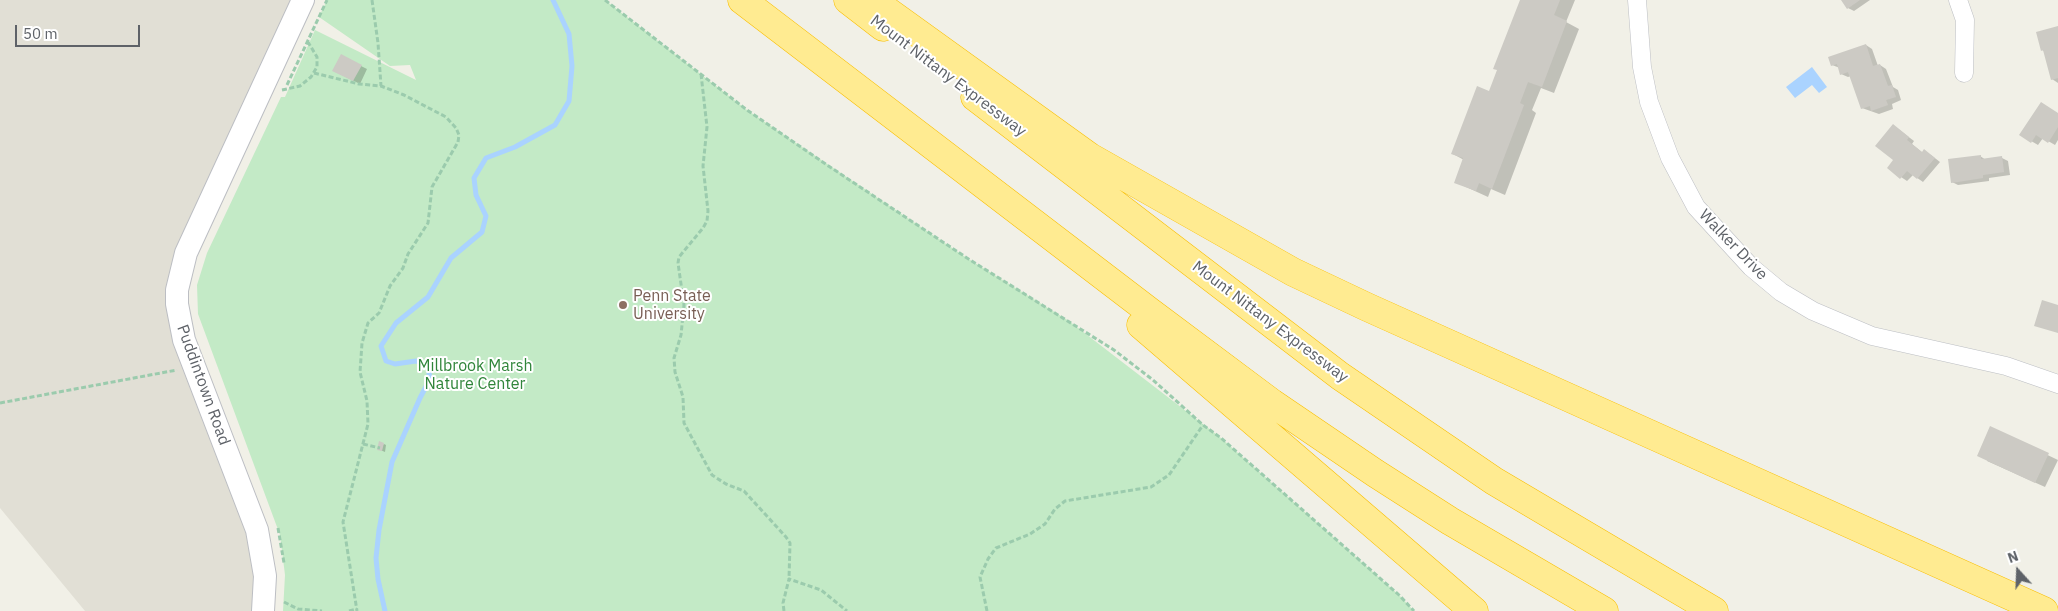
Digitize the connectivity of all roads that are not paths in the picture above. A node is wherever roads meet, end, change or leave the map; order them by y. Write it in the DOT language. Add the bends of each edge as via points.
graph roads {
  1 [pos="303,0"];
  2 [pos="742,0"];
  3 [pos="848,0"];
  4 [pos="872,0"];
  5 [pos="1637,0"];
  6 [pos="1958,0"];
  7 [pos="812,54"];
  8 [pos="1964,73"];
  9 [pos="2058,384"];
  10 [pos="263,611"];
  11 [pos="1474,611"];
  12 [pos="1604,611"];
  13 [pos="1714,611"];
  14 [pos="2044,611"];
  1 -- 10 [label="street, Puddintown Road" via="298,37 276,91 186,253 180,272 177,304 184,340 257,530 265,576"];
  2 -- 7 [label="highway"];
  3 -- 13 [label="highway, Mount Nittany Expressway" via="1340,376 1494,481"];
  4 -- 14 [label="highway" via="1090,157 1294,272"];
  5 -- 9 [label="street, Walker Drive" via="1642,67 1649,102 1670,158 1696,208 1751,268 1781,292 1813,311 1872,336 2006,366"];
  6 -- 8 [label="street" via="1965,20"];
  7 -- 11 [label="highway" via="919,152 1136,320"];
  7 -- 12 [label="highway" via="1272,403 1442,516"];
}
